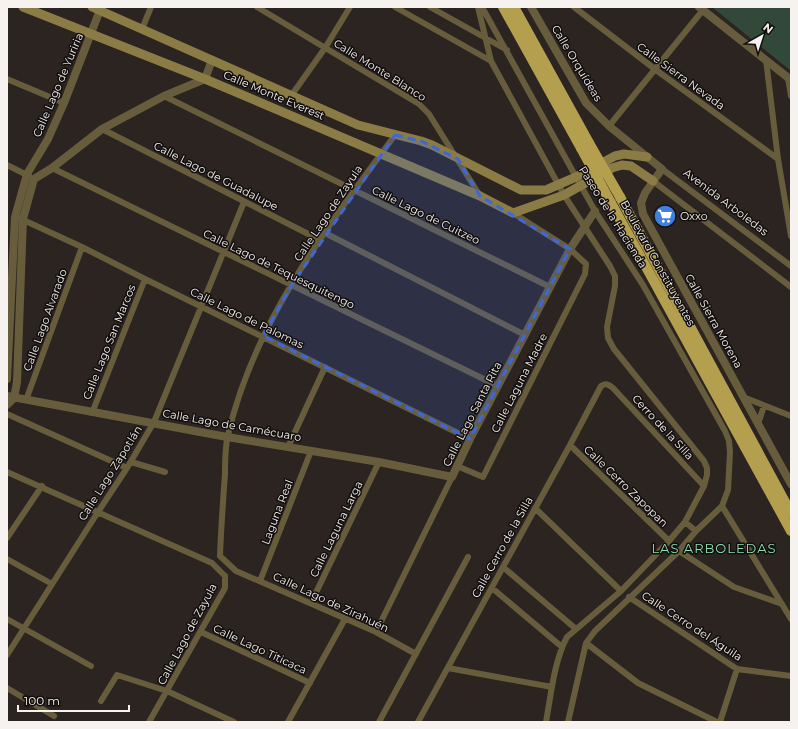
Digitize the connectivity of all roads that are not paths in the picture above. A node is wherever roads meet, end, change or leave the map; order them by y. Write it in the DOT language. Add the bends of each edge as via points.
graph roads {
  1 [pos="23,7"];
  2 [pos="151,7"];
  3 [pos="257,7"];
  4 [pos="350,7"];
  5 [pos="395,7"];
  6 [pos="430,7"];
  7 [pos="478,7"];
  8 [pos="482,7"];
  9 [pos="503,7"];
  10 [pos="514,7"];
  11 [pos="531,7"];
  12 [pos="574,7"];
  13 [pos="701,8"];
  14 [pos="96,9"];
  15 [pos="142,29"];
  16 [pos="91,34"];
  17 [pos="486,39"];
  18 [pos="326,48"];
  19 [pos="507,50"];
  20 [pos="212,60"];
  21 [pos="766,60"];
  22 [pos="491,61"];
  23 [pos="656,70"];
  24 [pos="7,79"];
  25 [pos="205,79"];
  26 [pos="789,79"];
  27 [pos="164,96"];
  28 [pos="291,96"];
  29 [pos="791,96"];
  30 [pos="64,103"];
  31 [pos="609,126"];
  32 [pos="102,129"];
  33 [pos="395,135"];
  34 [pos="585,146"];
  35 [pos="381,154"];
  36 [pos="647,157"];
  37 [pos="458,159"];
  38 [pos="778,159"];
  39 [pos="7,165"];
  40 [pos="52,168"];
  41 [pos="662,168"];
  42 [pos="30,176"];
  43 [pos="578,181"];
  44 [pos="653,181"];
  45 [pos="558,186"];
  46 [pos="355,190"];
  47 [pos="564,195"];
  48 [pos="480,196"];
  49 [pos="615,200"];
  50 [pos="244,202"];
  51 [pos="595,211"];
  52 [pos="513,213"];
  53 [pos="19,218"];
  54 [pos="10,226"];
  55 [pos="584,227"];
  56 [pos="325,232"];
  57 [pos="791,236"];
  58 [pos="320,240"];
  59 [pos="82,247"];
  60 [pos="570,250"];
  61 [pos="223,253"];
  62 [pos="791,266"];
  63 [pos="585,274"];
  64 [pos="145,279"];
  65 [pos="291,286"];
  66 [pos="791,287"];
  67 [pos="550,288"];
  68 [pos="9,292"];
  69 [pos="21,294"];
  70 [pos="201,306"];
  71 [pos="525,335"];
  72 [pos="263,336"];
  73 [pos="325,367"];
  74 [pos="7,379"];
  75 [pos="605,384"];
  76 [pos="498,386"];
  77 [pos="11,397"];
  78 [pos="743,397"];
  79 [pos="26,400"];
  80 [pos="7,405"];
  81 [pos="764,406"];
  82 [pos="92,413"];
  83 [pos="7,414"];
  84 [pos="791,416"];
  85 [pos="154,422"];
  86 [pos="758,424"];
  87 [pos="227,437"];
  88 [pos="470,439"];
  89 [pos="570,445"];
  90 [pos="288,447"];
  91 [pos="311,451"];
  92 [pos="131,462"];
  93 [pos="379,462"];
  94 [pos="457,466"];
  95 [pos="127,468"];
  96 [pos="7,472"];
  97 [pos="165,472"];
  98 [pos="452,477"];
  99 [pos="791,484"];
  100 [pos="42,486"];
  101 [pos="704,486"];
  102 [pos="722,506"];
  103 [pos="535,508"];
  104 [pos="98,512"];
  105 [pos="791,513"];
  106 [pos="685,522"];
  107 [pos="696,531"];
  108 [pos="791,531"];
  109 [pos="7,538"];
  110 [pos="669,541"];
  111 [pos="679,551"];
  112 [pos="220,556"];
  113 [pos="468,557"];
  114 [pos="7,559"];
  115 [pos="212,563"];
  116 [pos="503,567"];
  117 [pos="236,571"];
  118 [pos="225,576"];
  119 [pos="260,581"];
  120 [pos="52,584"];
  121 [pos="492,588"];
  122 [pos="621,591"];
  123 [pos="629,596"];
  124 [pos="311,603"];
  125 [pos="782,604"];
  126 [pos="7,619"];
  127 [pos="345,619"];
  128 [pos="791,619"];
  129 [pos="24,628"];
  130 [pos="576,629"];
  131 [pos="201,632"];
  132 [pos="376,632"];
  133 [pos="586,643"];
  134 [pos="562,647"];
  135 [pos="416,654"];
  136 [pos="7,655"];
  137 [pos="91,666"];
  138 [pos="448,668"];
  139 [pos="737,669"];
  140 [pos="791,676"];
  141 [pos="310,684"];
  142 [pos="552,686"];
  143 [pos="7,688"];
  144 [pos="167,691"];
  145 [pos="101,702"];
  146 [pos="54,716"];
  147 [pos="149,722"];
  148 [pos="234,722"];
  149 [pos="288,722"];
  150 [pos="379,722"];
  151 [pos="418,722"];
  152 [pos="546,722"];
  153 [pos="568,722"];
  154 [pos="718,722"];
  1 -- 16 [label="main road, Calle Monte Everest"];
  2 -- 15 [label="street"];
  3 -- 18 [label="street, Calle Monte Blanco"];
  4 -- 18 [label="street"];
  5 -- 22 [label="street"];
  6 -- 17 [label="street"];
  7 -- 17 [label="street"];
  8 -- 19 [label="street, Paseo de la Hacienda"];
  9 -- 34 [label="highway, Boulevard Constituyentes"];
  10 -- 34 [label="highway, Boulevard Constituyentes"];
  11 -- 31 [label="street, Calle Orquídeas" via="586,103"];
  12 -- 23 [label="street, Calle Sierra Nevada"];
  13 -- 21 [label="street"];
  13 -- 23 [label="street"];
  14 -- 15 [label="main road, Calle Monte Everest"];
  14 -- 16 [label="street, Calle Lago de Yuriria"];
  15 -- 20 [label="main road, Calle Monte Everest"];
  16 -- 25 [label="main road, Calle Monte Everest"];
  16 -- 30 [label="street, Calle Lago de Yuriria"];
  17 -- 19 [label="street"];
  17 -- 22 [label="street"];
  18 -- 28 [label="street"];
  18 -- 37 [label="street, Calle Monte Blanco" via="419,104 429,114"];
  19 -- 43 [label="street, Paseo de la Hacienda"];
  20 -- 25 [label="street"];
  20 -- 28 [label="main road, Calle Monte Everest"];
  21 -- 26 [label="street"];
  21 -- 38 [label="street"];
  22 -- 45 [label="street"];
  23 -- 31 [label="street"];
  23 -- 38 [label="street, Calle Sierra Nevada"];
  24 -- 30 [label="street"];
  25 -- 27 [label="street"];
  25 -- 35 [label="main road, Calle Monte Everest"];
  26 -- 29 [label="street"];
  27 -- 32 [label="street"];
  27 -- 46 [label="street, Calle Lago de Cuitzeo"];
  28 -- 33 [label="main road, Calle Monte Everest" via="358,125"];
  30 -- 42 [label="street, Calle Lago de Yuriria"];
  31 -- 36 [label="street, Calle Orquídeas"];
  32 -- 40 [label="street"];
  32 -- 50 [label="street, Calle Lago de Guadalupe"];
  33 -- 35 [label="street, Calle Lago de Zayula"];
  33 -- 37 [label="main road, Calle Monte Everest" via="421,141"];
  34 -- 49 [label="highway, Boulevard Constituyentes, bridge"];
  35 -- 46 [label="street, Calle Lago de Zayula"];
  35 -- 48 [label="main road, Calle Monte Everest"];
  36 -- 41 [label="street, Avenida Arboledas"];
  36 -- 43 [label="main road, Calle Monte Everest" via="624,154 615,156"];
  37 -- 45 [label="main road, Calle Monte Everest" via="520,190 546,190"];
  37 -- 48 [label="street, Calle Monte Blanco"];
  38 -- 57 [label="street"];
  39 -- 42 [label="street"];
  40 -- 42 [label="street"];
  40 -- 61 [label="street, Calle Lago de Tequesquitengo"];
  41 -- 44 [label="street, Calle Sierra Morena"];
  41 -- 62 [label="street, Avenida Arboledas"];
  42 -- 53 [label="street, Calle Lago de Yuriria"];
  43 -- 44 [label="main road, Calle Monte Everest" via="622,165 631,166"];
  43 -- 45 [label="main road, Calle Monte Everest"];
  43 -- 47 [label="main road, Calle Monte Everest"];
  43 -- 51 [label="street, Paseo de la Hacienda"];
  44 -- 66 [label="street"];
  44 -- 78 [label="street, Calle Sierra Morena" via="641,203 643,214"];
  45 -- 47 [label="street"];
  46 -- 56 [label="street, Calle Lago de Zayula"];
  46 -- 67 [label="street, Calle Lago de Cuitzeo"];
  47 -- 52 [label="main road, Calle Monte Everest"];
  47 -- 55 [label="street"];
  48 -- 52 [label="main road, Calle Monte Everest"];
  49 -- 105 [label="highway, Boulevard Constituyentes"];
  49 -- 108 [label="highway, Boulevard Constituyentes"];
  50 -- 58 [label="street, Calle Lago de Guadalupe"];
  50 -- 61 [label="street, Calle Lago Zapotlán"];
  51 -- 55 [label="street, Calle Lago Santa Rita"];
  51 -- 102 [label="street, Paseo de la Hacienda" via="643,285 725,431 730,452 728,490"];
  52 -- 60 [label="street, Calle Monte Everest"];
  53 -- 54 [label="street, Calle Lago de Yuriria"];
  53 -- 59 [label="street, Calle Lago de Palomas"];
  53 -- 69 [label="street, Calle Lago de Yuriria"];
  54 -- 68 [label="street, Calle Lago de Yuriria"];
  55 -- 60 [label="street, Calle Lago Santa Rita"];
  55 -- 101 [label="street" via="615,276 607,327 608,338 614,349 704,461 707,468"];
  56 -- 58 [label="street, Calle Lago de Zayula"];
  56 -- 71 [label="street"];
  58 -- 65 [label="street, Calle Lago de Zayula"];
  59 -- 64 [label="street, Calle Lago de Palomas"];
  59 -- 79 [label="street, Calle Lago Alvarado"];
  60 -- 63 [label="street, Calle Monte Everest" via="586,264"];
  60 -- 67 [label="street, Calle Lago Santa Rita"];
  61 -- 65 [label="street, Calle Lago de Tequesquitengo"];
  61 -- 70 [label="street, Calle Lago Zapotlán"];
  63 -- 94 [label="street, Calle Laguna Madre" via="483,477"];
  64 -- 70 [label="street, Calle Lago de Palomas"];
  64 -- 82 [label="street, Calle Lago San Marcos"];
  65 -- 72 [label="street, Calle Lago de Zayula"];
  65 -- 76 [label="street, Calle Lago de Tequesquitengo"];
  67 -- 71 [label="street, Calle Lago Santa Rita"];
  68 -- 69 [label="street"];
  68 -- 74 [label="street, Calle Lago de Yuriria"];
  69 -- 77 [label="street, Calle Lago de Yuriria" via="17,382"];
  70 -- 72 [label="street, Calle Lago de Palomas"];
  70 -- 85 [label="street, Calle Lago Zapotlán"];
  71 -- 76 [label="street, Calle Lago Santa Rita"];
  72 -- 73 [label="street, Calle Lago de Palomas"];
  72 -- 87 [label="street, Calle Lago de Zayula" via="240,388"];
  73 -- 88 [label="street, Calle Lago de Palomas"];
  73 -- 90 [label="street"];
  75 -- 89 [label="street, Calle Cerro de la Silla" via="598,389"];
  75 -- 101 [label="street, Cerro de la Silla" via="613,388"];
  76 -- 88 [label="street, Calle Lago Santa Rita"];
  77 -- 79 [label="street, Calle Lago de Camécuaro"];
  77 -- 80 [label="street"];
  78 -- 81 [label="street"];
  78 -- 86 [label="street, Calle Sierra Morena"];
  79 -- 82 [label="street, Calle Lago de Camécuaro"];
  81 -- 84 [label="street"];
  81 -- 86 [label="street"];
  82 -- 85 [label="street, Calle Lago de Camécuaro"];
  83 -- 95 [label="street"];
  85 -- 87 [label="street, Calle Lago de Camécuaro"];
  85 -- 92 [label="street, Calle Lago Zapotlán"];
  86 -- 99 [label="street, Calle Sierra Morena"];
  87 -- 90 [label="street, Calle Lago de Camécuaro"];
  87 -- 112 [label="street, Calle Lago de Zayula"];
  88 -- 94 [label="street, Calle Lago Santa Rita"];
  89 -- 103 [label="street, Calle Cerro de la Silla"];
  89 -- 110 [label="street, Calle Cerro Zapopan"];
  90 -- 91 [label="street, Calle Lago de Camécuaro"];
  91 -- 93 [label="street, Calle Lago de Camécuaro"];
  91 -- 119 [label="street, Laguna Real"];
  92 -- 95 [label="street, Calle Lago Zapotlán"];
  92 -- 97 [label="street"];
  93 -- 98 [label="street, Calle Lago de Camécuaro"];
  93 -- 124 [label="street, Calle Laguna Larga"];
  94 -- 98 [label="street, Calle Lago Santa Rita"];
  95 -- 104 [label="street, Calle Lago Zapotlán"];
  96 -- 100 [label="street"];
  98 -- 132 [label="street, Calle Lago Santa Rita"];
  100 -- 104 [label="street"];
  100 -- 109 [label="street"];
  101 -- 106 [label="street"];
  102 -- 107 [label="street"];
  102 -- 125 [label="street"];
  103 -- 116 [label="street, Calle Cerro de la Silla"];
  103 -- 122 [label="street"];
  104 -- 115 [label="street"];
  104 -- 120 [label="street, Calle Lago Zapotlán"];
  106 -- 107 [label="street"];
  106 -- 110 [label="street"];
  107 -- 111 [label="street"];
  110 -- 122 [label="street"];
  111 -- 123 [label="street"];
  111 -- 125 [label="street" via="734,587"];
  112 -- 115 [label="street"];
  112 -- 117 [label="street, Calle Lago de Zirahuén"];
  113 -- 135 [label="street"];
  114 -- 120 [label="street"];
  115 -- 118 [label="street"];
  116 -- 121 [label="street, Calle Cerro de la Silla"];
  116 -- 130 [label="street"];
  117 -- 118 [label="street"];
  117 -- 119 [label="street, Calle Lago de Zirahuén"];
  118 -- 131 [label="street, Calle Lago de Zayula" via="225,588"];
  119 -- 124 [label="street, Calle Lago de Zirahuén"];
  120 -- 129 [label="street, Calle Lago Zapotlán"];
  121 -- 134 [label="street"];
  121 -- 138 [label="street, Calle Cerro de la Silla"];
  122 -- 130 [label="street"];
  123 -- 133 [label="street" via="594,631"];
  123 -- 139 [label="street, Calle Cerro del Águila"];
  124 -- 127 [label="street, Calle Lago de Zirahuén"];
  125 -- 128 [label="street"];
  126 -- 129 [label="street"];
  127 -- 132 [label="street, Calle Lago de Zirahuén"];
  127 -- 141 [label="street"];
  129 -- 136 [label="street, Calle Lago Zapotlán"];
  129 -- 137 [label="street"];
  130 -- 134 [label="street" via="567,637"];
  131 -- 141 [label="street, Calle Lago Titicaca"];
  131 -- 144 [label="street, Calle Lago de Zayula"];
  132 -- 135 [label="street, Calle Lago de Zirahuén"];
  133 -- 153 [label="street"];
  133 -- 154 [label="street" via="638,683"];
  134 -- 142 [label="street"];
  135 -- 150 [label="street"];
  138 -- 142 [label="street"];
  138 -- 151 [label="street, Calle Cerro de la Silla"];
  139 -- 140 [label="street, Calle Cerro del Águila"];
  139 -- 154 [label="street"];
  141 -- 149 [label="street"];
  142 -- 152 [label="street"];
  143 -- 146 [label="street"];
  144 -- 145 [label="street" via="117,675"];
  144 -- 147 [label="street, Calle Lago de Zayula"];
  144 -- 148 [label="street"];
}
